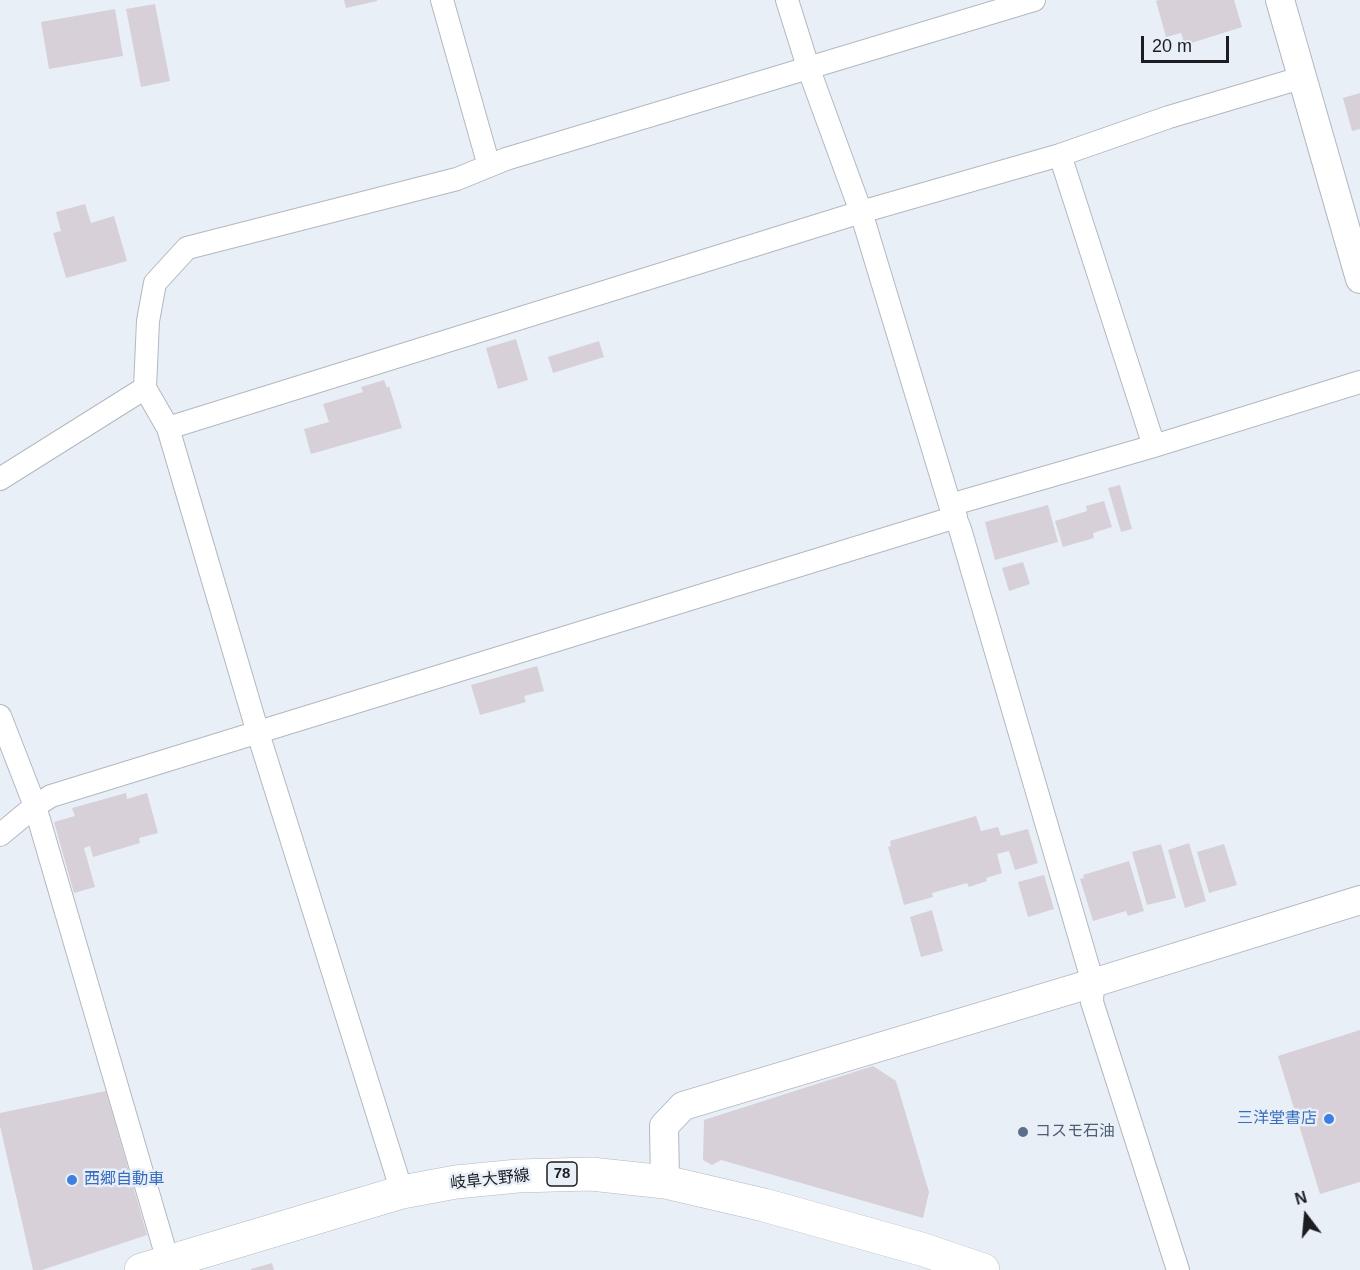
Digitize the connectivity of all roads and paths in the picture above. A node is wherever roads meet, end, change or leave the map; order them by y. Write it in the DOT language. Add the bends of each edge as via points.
graph roads {
  1 [pos="442,0"];
  2 [pos="787,0"];
  3 [pos="1034,0"];
  4 [pos="1280,0"];
  5 [pos="807,67"];
  6 [pos="1304,77"];
  7 [pos="1060,155"];
  8 [pos="489,166"];
  9 [pos="861,212"];
  10 [pos="1360,279"];
  11 [pos="1360,382"];
  12 [pos="145,388"];
  13 [pos="168,428"];
  14 [pos="1154,446"];
  15 [pos="0,479"];
  16 [pos="953,511"];
  17 [pos="0,716"];
  18 [pos="258,733"];
  19 [pos="35,806"];
  20 [pos="0,835"];
  21 [pos="1360,900"];
  22 [pos="1093,983"];
  23 [pos="666,1182"];
  24 [pos="402,1192"];
  25 [pos="166,1265"];
  26 [pos="983,1270"];
  27 [pos="1178,1270"];
  1 -- 8 [label="street"];
  2 -- 5 [label="street"];
  3 -- 5 [label="street"];
  4 -- 6 [label="street"];
  5 -- 8 [label="street"];
  5 -- 9 [label="street"];
  6 -- 7 [label="street" via="1168,117"];
  6 -- 10 [label="street"];
  7 -- 9 [label="street"];
  7 -- 14 [label="street"];
  8 -- 12 [label="street" via="458,179 187,248 156,283 148,321"];
  9 -- 13 [label="street"];
  9 -- 16 [label="street"];
  11 -- 14 [label="street"];
  12 -- 13 [label="street"];
  12 -- 15 [label="street"];
  13 -- 18 [label="street"];
  14 -- 16 [label="street"];
  16 -- 18 [label="street"];
  16 -- 22 [label="street"];
  17 -- 19 [label="street"];
  18 -- 19 [label="street" via="51,796"];
  18 -- 24 [label="street"];
  19 -- 20 [label="street"];
  19 -- 25 [label="street"];
  21 -- 22 [label="street"];
  22 -- 23 [label="street" via="683,1106 664,1126"];
  22 -- 27 [label="street" via="1092,1002"];
  23 -- 24 [label="main road, 岐阜大野線 / 78" via="591,1174 518,1176"];
  23 -- 26 [label="main road, 岐阜大野線 / 78" via="786,1211"];
  24 -- 25 [label="main road, 岐阜大野線 / 78"];
}
